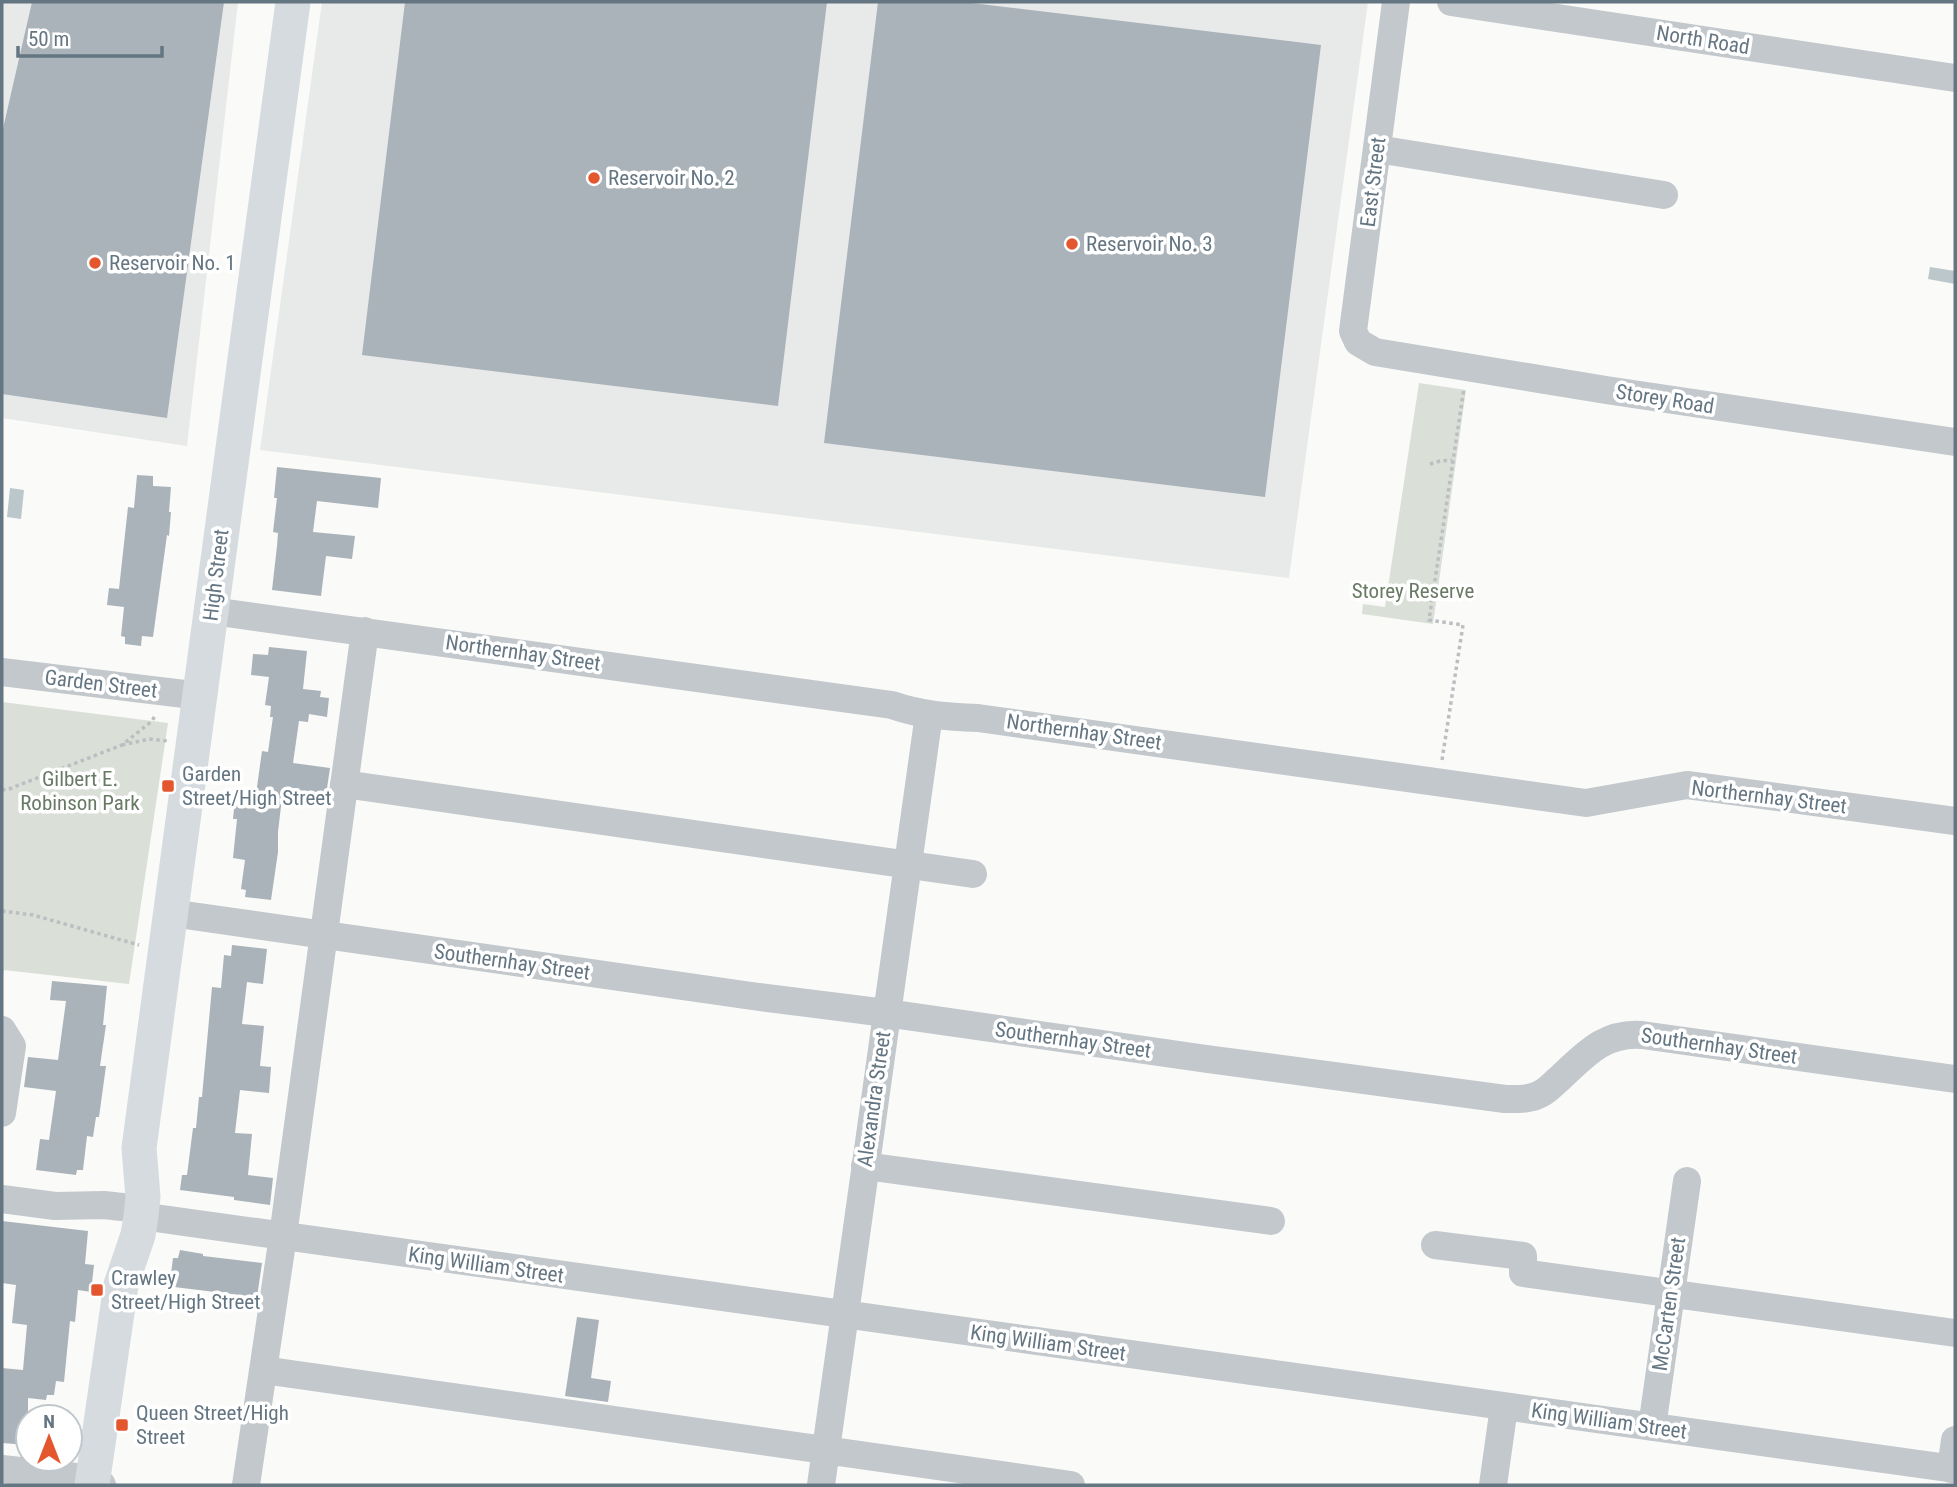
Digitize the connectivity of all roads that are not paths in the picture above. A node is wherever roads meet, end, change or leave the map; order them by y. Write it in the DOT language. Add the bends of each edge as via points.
graph roads {
  1 [pos="293,2"];
  2 [pos="1396,2"];
  3 [pos="1451,2"];
  4 [pos="1955,78"];
  5 [pos="1377,149"];
  6 [pos="1664,195"];
  7 [pos="1375,352"];
  8 [pos="1955,443"];
  9 [pos="212,611"];
  10 [pos="365,631"];
  11 [pos="2,672"];
  12 [pos="184,694"];
  13 [pos="929,714"];
  14 [pos="344,784"];
  15 [pos="1955,821"];
  16 [pos="907,863"];
  17 [pos="973,874"];
  18 [pos="171,913"];
  19 [pos="323,935"];
  20 [pos="886,1013"];
  21 [pos="2,1030"];
  22 [pos="1955,1079"];
  23 [pos="2,1113"];
  24 [pos="865,1166"];
  25 [pos="1686,1181"];
  26 [pos="2,1199"];
  27 [pos="127,1215"];
  28 [pos="1271,1221"];
  29 [pos="283,1236"];
  30 [pos="1435,1245"];
  31 [pos="1671,1294"];
  32 [pos="845,1315"];
  33 [pos="1955,1333"];
  34 [pos="263,1370"];
  35 [pos="1504,1407"];
  36 [pos="1652,1427"];
  37 [pos="1955,1440"];
  38 [pos="826,1450"];
  39 [pos="2,1469"];
  40 [pos="1953,1469"];
  41 [pos="96,1484"];
  42 [pos="246,1485"];
  43 [pos="821,1485"];
  44 [pos="1071,1485"];
  45 [pos="1493,1485"];
  1 -- 9 [label="main road, High Street"];
  2 -- 5 [label="street, East Street"];
  3 -- 4 [label="street, North Road"];
  5 -- 6 [label="street"];
  5 -- 7 [label="street, East Street" via="1353,331 1357,342"];
  7 -- 8 [label="street, Storey Road"];
  9 -- 10 [label="street, Northernhay Street"];
  9 -- 12 [label="main road, High Street"];
  10 -- 13 [label="street, Northernhay Street" via="892,705"];
  10 -- 14 [label="street"];
  11 -- 12 [label="street, Garden Street"];
  12 -- 18 [label="main road, High Street"];
  13 -- 15 [label="street, Northernhay Street" via="1587,803 1687,785"];
  13 -- 16 [label="street, Alexandra Street"];
  14 -- 16 [label="street"];
  14 -- 19 [label="street"];
  16 -- 17 [label="street"];
  16 -- 20 [label="street, Alexandra Street"];
  18 -- 19 [label="street, Southernhay Street"];
  18 -- 27 [label="main road, High Street" via="139,1148 143,1197"];
  19 -- 20 [label="street, Southernhay Street"];
  19 -- 29 [label="street"];
  20 -- 22 [label="street, Southernhay Street" via="1505,1099 1523,1100 1542,1093 1594,1047 1633,1034"];
  20 -- 24 [label="street, Alexandra Street"];
  21 -- 23 [label="street" via="12,1046"];
  24 -- 28 [label="street"];
  24 -- 32 [label="street, Alexandra Street"];
  25 -- 31 [label="street, McCarten Street"];
  26 -- 27 [label="street, King William Street"];
  27 -- 29 [label="street, King William Street"];
  27 -- 41 [label="main road, High Street" via="138,1235 121,1285"];
  29 -- 32 [label="street, King William Street"];
  29 -- 34 [label="street"];
  30 -- 31 [label="street" via="1523,1256 1523,1273"];
  31 -- 33 [label="street"];
  31 -- 36 [label="street, McCarten Street"];
  32 -- 35 [label="street, King William Street"];
  32 -- 38 [label="street, Alexandra Street"];
  34 -- 38 [label="street"];
  34 -- 42 [label="street"];
  35 -- 36 [label="street, King William Street"];
  35 -- 45 [label="street"];
  36 -- 40 [label="street, King William Street"];
  37 -- 40 [label="street"];
  38 -- 43 [label="street, Alexandra Street"];
  38 -- 44 [label="street"];
  39 -- 41 [label="street" via="76,1477"];
}
